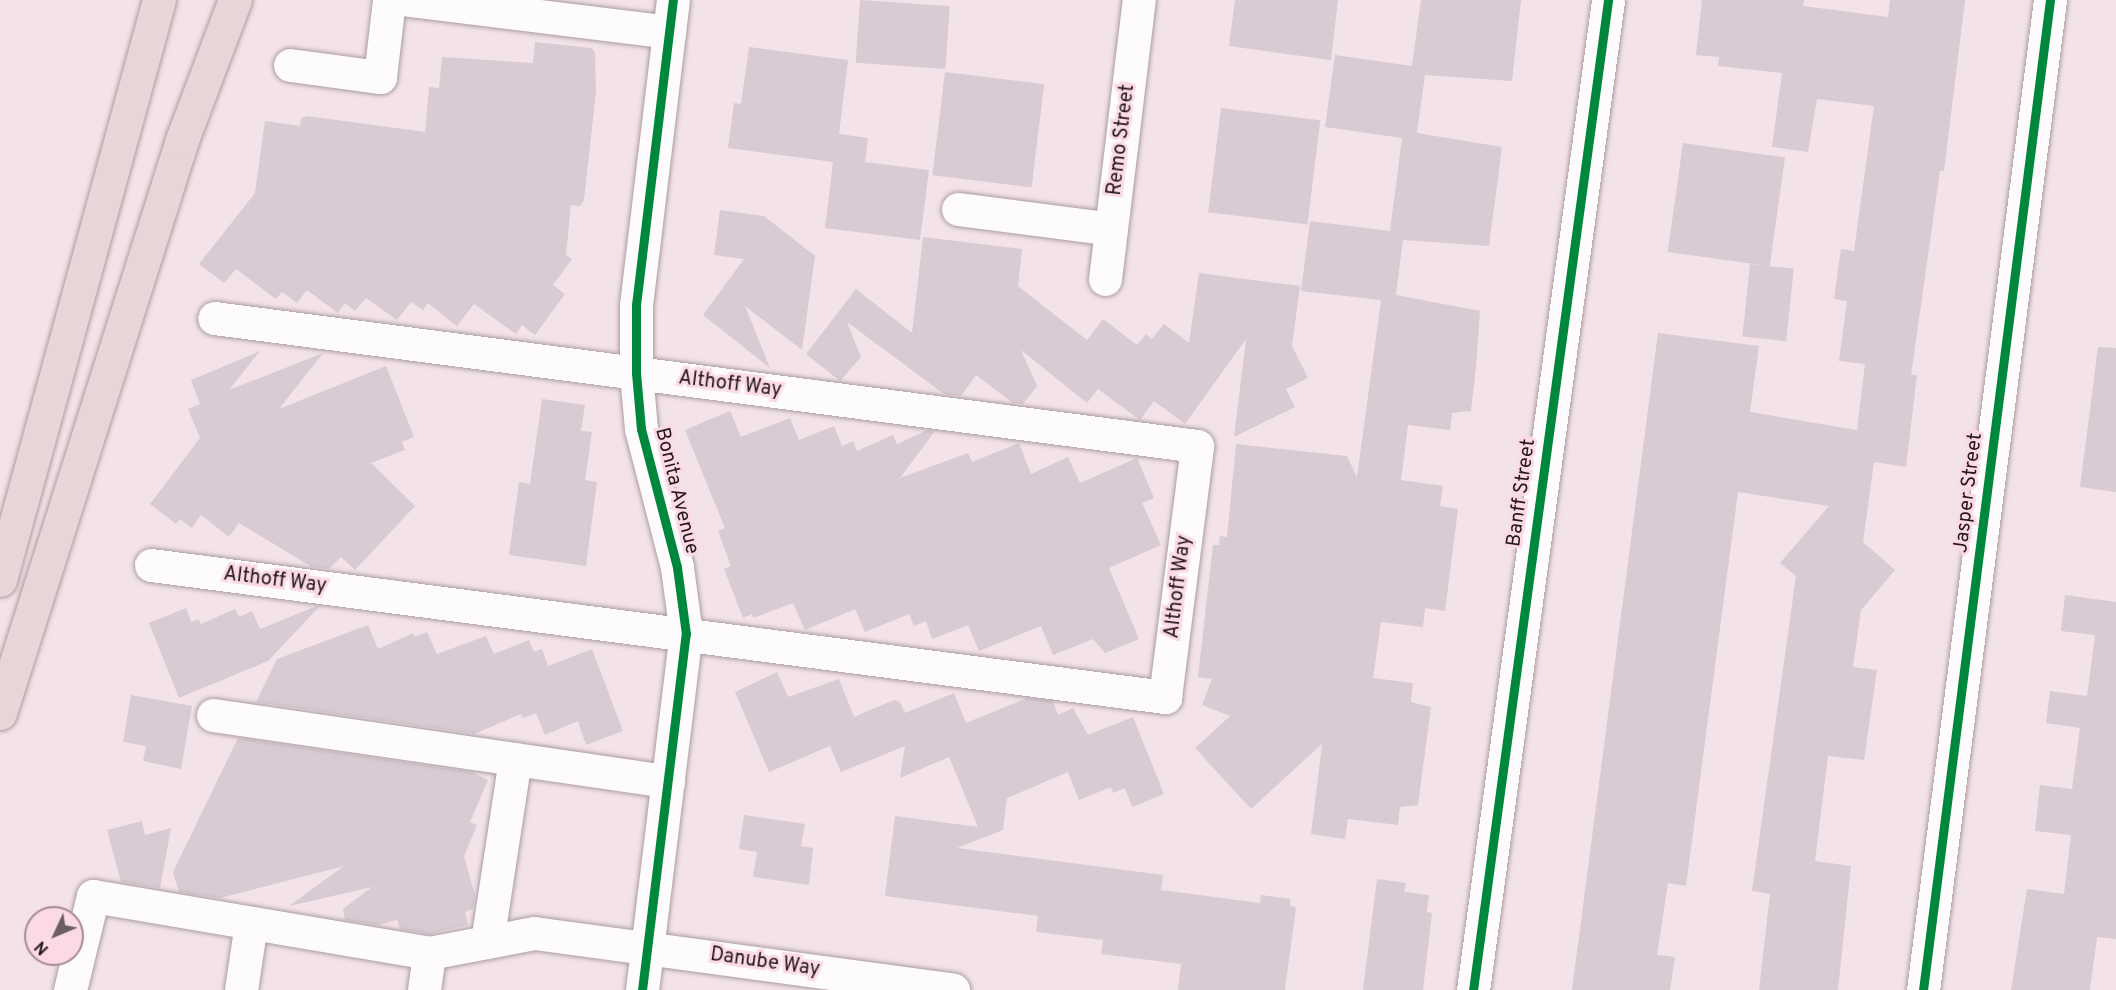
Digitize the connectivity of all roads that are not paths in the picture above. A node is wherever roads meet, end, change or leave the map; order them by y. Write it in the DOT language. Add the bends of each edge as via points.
graph roads {
  1 [pos="159,0"];
  2 [pos="235,0"];
  3 [pos="389,0"];
  4 [pos="409,0"];
  5 [pos="673,0"];
  6 [pos="1139,0"];
  7 [pos="1608,0"];
  8 [pos="2050,0"];
  9 [pos="669,32"];
  10 [pos="290,65"];
  11 [pos="958,209"];
  12 [pos="1111,229"];
  13 [pos="1105,279"];
  14 [pos="214,318"];
  15 [pos="636,373"];
  16 [pos="151,565"];
  17 [pos="0,580"];
  18 [pos="686,634"];
  19 [pos="0,713"];
  20 [pos="213,715"];
  21 [pos="515,759"];
  22 [pos="668,781"];
  23 [pos="251,923"];
  24 [pos="487,942"];
  25 [pos="648,945"];
  26 [pos="429,953"];
  27 [pos="874,985"];
  28 [pos="70,990"];
  29 [pos="241,990"];
  30 [pos="424,990"];
  31 [pos="642,990"];
  32 [pos="953,990"];
  33 [pos="1473,990"];
  34 [pos="1923,990"];
  1 -- 17 [label="highway"];
  2 -- 19 [label="highway" via="182,140"];
  3 -- 10 [label="street" via="380,76"];
  4 -- 9 [label="street"];
  5 -- 9 [label="street, Bonita Avenue"];
  6 -- 12 [label="street, Remo Street"];
  7 -- 33 [label="street, Banff Street"];
  8 -- 34 [label="street, Jasper Street"];
  9 -- 15 [label="street, Bonita Avenue" via="636,305"];
  11 -- 12 [label="street"];
  12 -- 13 [label="street, Remo Street"];
  14 -- 15 [label="street, Althoff Way"];
  15 -- 18 [label="street, Bonita Avenue" via="641,429 677,567"];
  15 -- 18 [label="street, Althoff Way" via="1197,447 1165,697"];
  16 -- 18 [label="street, Althoff Way"];
  18 -- 22 [label="street, Bonita Avenue"];
  20 -- 21 [label="street"];
  21 -- 22 [label="street"];
  21 -- 24 [label="street"];
  22 -- 25 [label="street, Bonita Avenue"];
  23 -- 26 [label="street"];
  23 -- 28 [label="street" via="93,896"];
  23 -- 29 [label="street"];
  24 -- 25 [label="street, Danube Way" via="534,933"];
  24 -- 26 [label="street, Danube Way"];
  25 -- 27 [label="street, Danube Way"];
  25 -- 31 [label="street, Bonita Avenue"];
  26 -- 30 [label="street"];
  27 -- 32 [label="street, Danube Way"];
}
